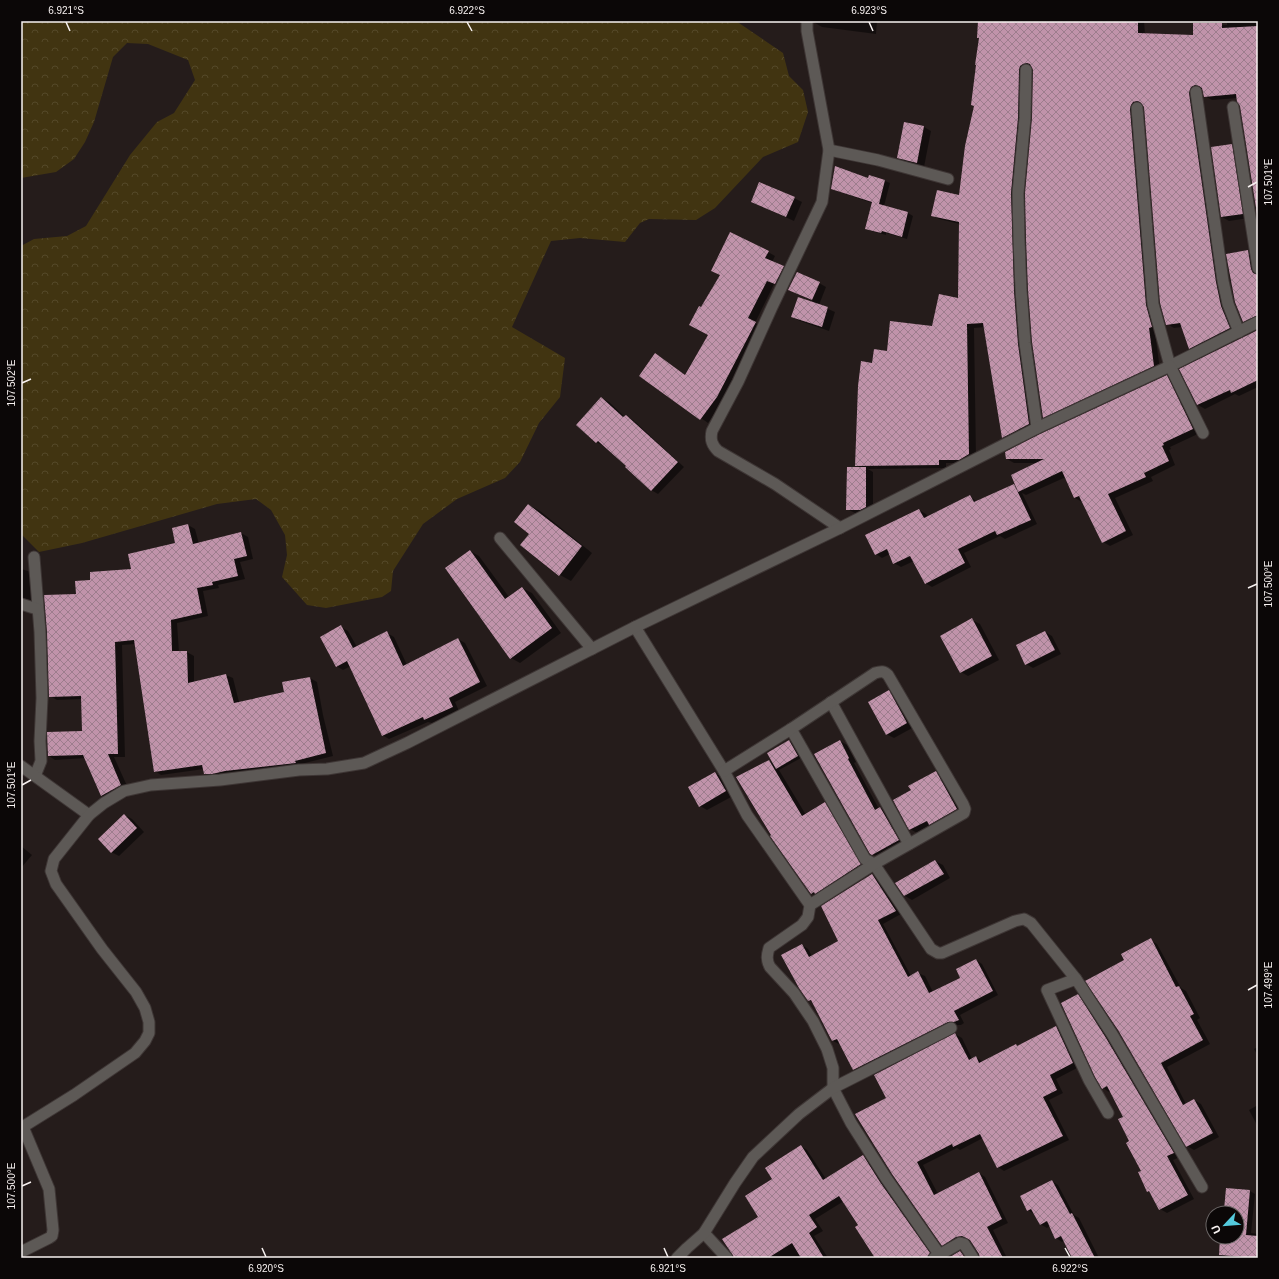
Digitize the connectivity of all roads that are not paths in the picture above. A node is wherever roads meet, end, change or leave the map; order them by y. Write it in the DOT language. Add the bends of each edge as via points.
graph roads {
  1 [pos="807,21"];
  2 [pos="1026,70"];
  3 [pos="1196,92"];
  4 [pos="1233,107"];
  5 [pos="1138,108"];
  6 [pos="829,150"];
  7 [pos="948,179"];
  8 [pos="1258,268"];
  9 [pos="1258,322"];
  10 [pos="1239,332"];
  11 [pos="1170,366"];
  12 [pos="1037,428"];
  13 [pos="1203,433"];
  14 [pos="840,528"];
  15 [pos="500,538"];
  16 [pos="34,557"];
  17 [pos="21,604"];
  18 [pos="37,609"];
  19 [pos="635,627"];
  20 [pos="592,649"];
  21 [pos="831,702"];
  22 [pos="791,729"];
  23 [pos="21,766"];
  24 [pos="724,771"];
  25 [pos="35,776"];
  26 [pos="89,815"];
  27 [pos="909,844"];
  28 [pos="874,864"];
  29 [pos="810,905"];
  30 [pos="1076,979"];
  31 [pos="951,1028"];
  32 [pos="833,1088"];
  33 [pos="1108,1113"];
  34 [pos="22,1127"];
  35 [pos="1202,1187"];
  36 [pos="704,1233"];
  37 [pos="21,1252"];
  38 [pos="936,1256"];
  39 [pos="677,1258"];
  40 [pos="727,1258"];
  41 [pos="973,1258"];
  1 -- 6 [label="street"];
  2 -- 12 [label="street" via="1025,118 1018,193 1019,246 1025,343"];
  3 -- 10 [label="street" via="1223,281 1228,304"];
  4 -- 8 [label="street"];
  5 -- 11 [label="street" via="1153,304"];
  6 -- 7 [label="street"];
  6 -- 14 [label="street" via="822,202 711,436 718,451 775,484"];
  9 -- 10 [label="street"];
  10 -- 11 [label="street"];
  11 -- 12 [label="street"];
  11 -- 13 [label="street"];
  12 -- 14 [label="street"];
  14 -- 19 [label="street"];
  15 -- 20 [label="street"];
  16 -- 18 [label="street"];
  17 -- 18 [label="street"];
  18 -- 25 [label="street" via="42,698 41,761"];
  19 -- 20 [label="street"];
  19 -- 24 [label="street"];
  20 -- 26 [label="street" via="364,763 220,780 150,785 124,792"];
  21 -- 22 [label="street"];
  21 -- 27 [label="street"];
  21 -- 27 [label="street" via="876,673 885,672 963,804 965,809 962,815"];
  22 -- 24 [label="street"];
  22 -- 28 [label="street" via="865,859"];
  23 -- 25 [label="street"];
  24 -- 29 [label="street" via="747,815"];
  25 -- 26 [label="street"];
  26 -- 34 [label="street" via="54,859 51,871 56,884 136,992 145,1008 149,1033 135,1053"];
  27 -- 28 [label="street"];
  28 -- 29 [label="street"];
  28 -- 30 [label="street" via="934,951 942,953 1024,919 1031,923"];
  29 -- 32 [label="street" via="808,918 769,948 766,958 770,967 794,993 827,1049 833,1068"];
  30 -- 33 [label="street" via="1047,990 1089,1080"];
  30 -- 35 [label="street" via="1112,1034"];
  31 -- 32 [label="street"];
  32 -- 36 [label="street" via="799,1114 753,1157"];
  32 -- 38 [label="street" via="851,1123"];
  34 -- 37 [label="street" via="49,1189 54,1230 52,1236"];
  36 -- 39 [label="street"];
  36 -- 40 [label="street"];
  38 -- 41 [label="street" via="962,1243"];
}
